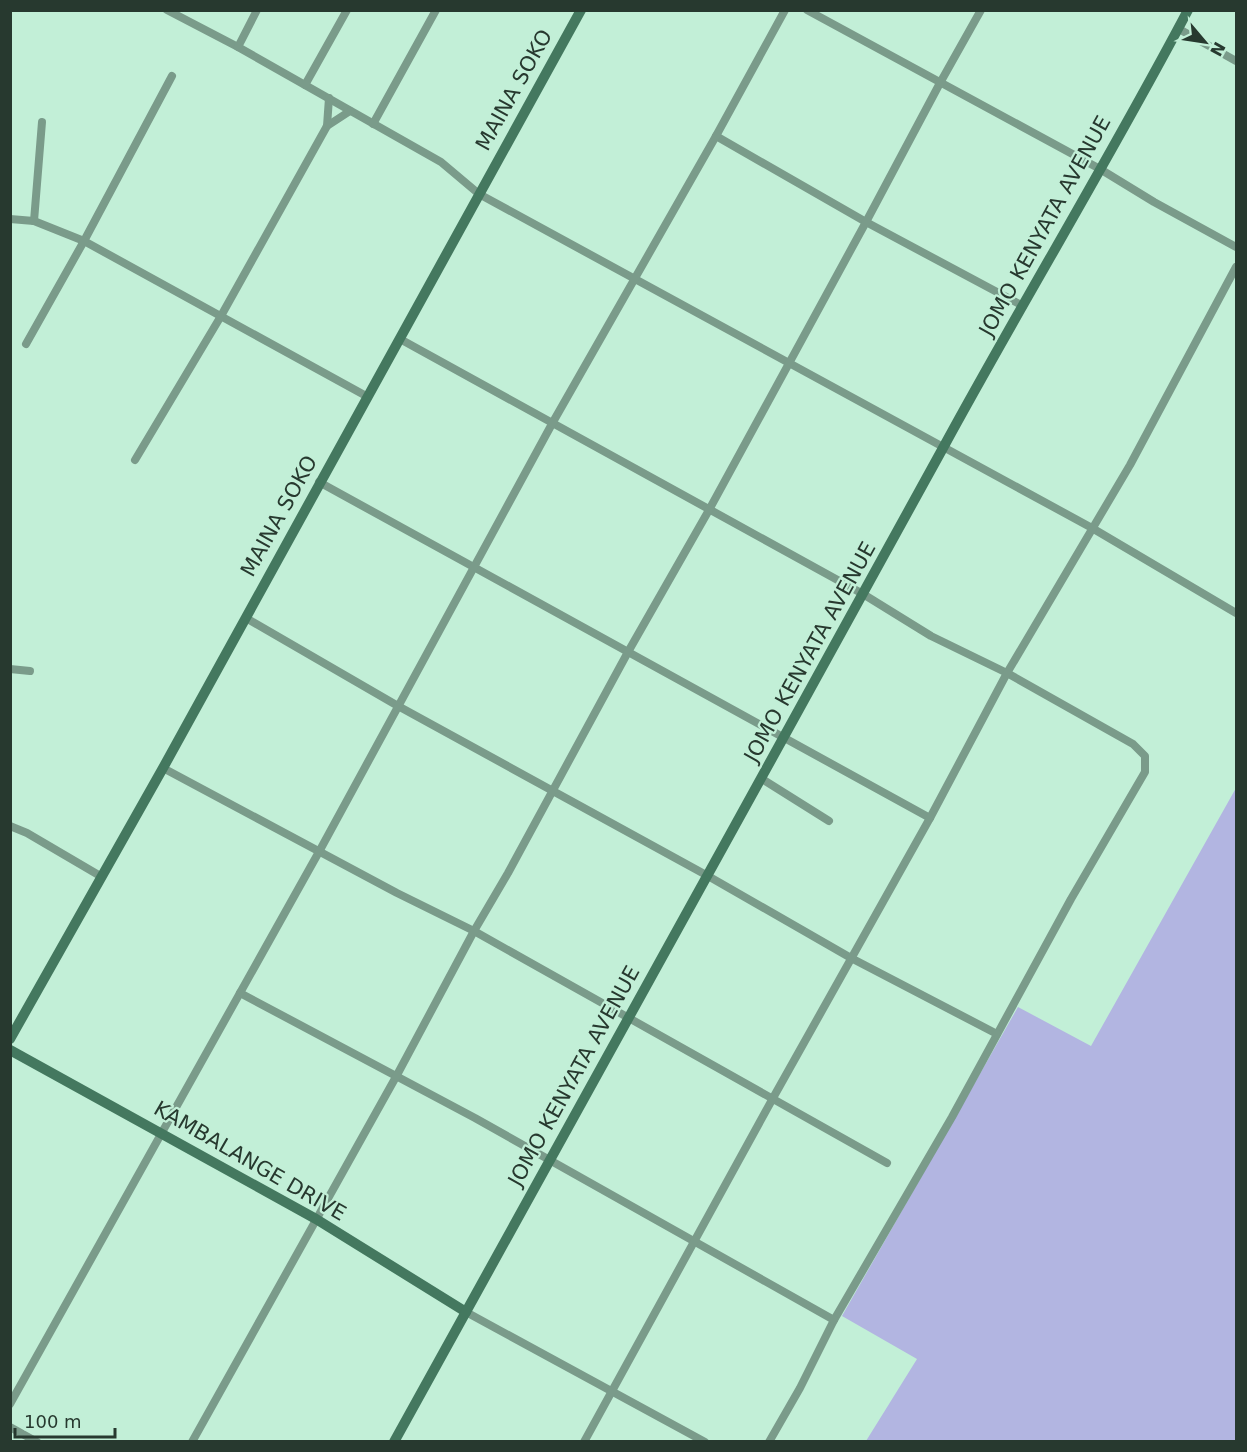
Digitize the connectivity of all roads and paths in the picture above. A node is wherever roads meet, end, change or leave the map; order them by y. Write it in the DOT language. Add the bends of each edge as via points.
graph roads {
  1 [pos="167,10"];
  2 [pos="257,10"];
  3 [pos="347,10"];
  4 [pos="436,10"];
  5 [pos="581,10"];
  6 [pos="785,10"];
  7 [pos="807,10"];
  8 [pos="981,10"];
  9 [pos="1188,10"];
  10 [pos="176,13"];
  11 [pos="1179,29"];
  12 [pos="238,47"];
  13 [pos="1236,61"];
  14 [pos="172,76"];
  15 [pos="940,83"];
  16 [pos="305,85"];
  17 [pos="328,98"];
  18 [pos="350,111"];
  19 [pos="42,122"];
  20 [pos="373,124"];
  21 [pos="327,126"];
  22 [pos="716,136"];
  23 [pos="1100,169"];
  24 [pos="479,194"];
  25 [pos="10,219"];
  26 [pos="34,221"];
  27 [pos="866,222"];
  28 [pos="84,241"];
  29 [pos="1236,247"];
  30 [pos="1236,267"];
  31 [pos="635,279"];
  32 [pos="1023,306"];
  33 [pos="221,316"];
  34 [pos="400,339"];
  35 [pos="26,344"];
  36 [pos="789,363"];
  37 [pos="368,397"];
  38 [pos="553,422"];
  39 [pos="944,447"];
  40 [pos="135,460"];
  41 [pos="320,482"];
  42 [pos="709,510"];
  43 [pos="1092,528"];
  44 [pos="474,566"];
  45 [pos="863,594"];
  46 [pos="1236,613"];
  47 [pos="246,618"];
  48 [pos="628,651"];
  49 [pos="10,669"];
  50 [pos="30,671"];
  51 [pos="1007,673"];
  52 [pos="398,706"];
  53 [pos="783,737"];
  54 [pos="163,768"];
  55 [pos="762,779"];
  56 [pos="552,792"];
  57 [pos="930,818"];
  58 [pos="829,821"];
  59 [pos="10,826"];
  60 [pos="320,850"];
  61 [pos="708,876"];
  62 [pos="102,877"];
  63 [pos="474,931"];
  64 [pos="852,958"];
  65 [pos="240,993"];
  66 [pos="629,1018"];
  67 [pos="997,1034"];
  68 [pos="10,1039"];
  69 [pos="10,1050"];
  70 [pos="397,1075"];
  71 [pos="773,1098"];
  72 [pos="163,1134"];
  73 [pos="550,1159"];
  74 [pos="886,1163"];
  75 [pos="316,1219"];
  76 [pos="696,1242"];
  77 [pos="466,1312"];
  78 [pos="834,1320"];
  79 [pos="611,1390"];
  80 [pos="10,1404"];
  81 [pos="10,1427"];
  82 [pos="37,1442"];
  83 [pos="192,1442"];
  84 [pos="394,1442"];
  85 [pos="584,1442"];
  86 [pos="705,1442"];
  87 [pos="769,1442"];
  1 -- 10 [label="street"];
  2 -- 12 [label="street"];
  3 -- 16 [label="street"];
  4 -- 20 [label="street"];
  5 -- 24 [label="street, MAINA SOKO"];
  6 -- 22 [label="street"];
  7 -- 15 [label="street"];
  8 -- 15 [label="street"];
  9 -- 11 [label="street, JOMO KENYATA AVENUE"];
  10 -- 12 [label="street"];
  11 -- 13 [label="street"];
  11 -- 23 [label="street, JOMO KENYATA AVENUE"];
  12 -- 16 [label="street"];
  14 -- 28 [label="street"];
  15 -- 23 [label="street"];
  15 -- 27 [label="street"];
  16 -- 17 [label="street"];
  17 -- 18 [label="street"];
  17 -- 21 [label="street"];
  18 -- 20 [label="street"];
  18 -- 21 [label="street"];
  19 -- 26 [label="street"];
  20 -- 24 [label="street" via="441,162"];
  21 -- 33 [label="street"];
  22 -- 27 [label="street"];
  22 -- 31 [label="street"];
  23 -- 29 [label="street"];
  23 -- 32 [label="street, JOMO KENYATA AVENUE"];
  24 -- 31 [label="street"];
  24 -- 34 [label="street, MAINA SOKO"];
  25 -- 26 [label="street"];
  26 -- 28 [label="street"];
  27 -- 32 [label="street"];
  27 -- 36 [label="street"];
  28 -- 33 [label="street"];
  28 -- 35 [label="street"];
  30 -- 43 [label="street"];
  31 -- 36 [label="street"];
  31 -- 38 [label="street"];
  32 -- 39 [label="street, JOMO KENYATA AVENUE"];
  33 -- 37 [label="street"];
  33 -- 40 [label="street"];
  34 -- 37 [label="street, MAINA SOKO"];
  34 -- 38 [label="street"];
  36 -- 39 [label="street"];
  36 -- 42 [label="street"];
  37 -- 41 [label="street, MAINA SOKO"];
  38 -- 42 [label="street"];
  38 -- 44 [label="street"];
  39 -- 43 [label="street"];
  39 -- 45 [label="street, JOMO KENYATA AVENUE"];
  41 -- 44 [label="street"];
  41 -- 47 [label="street, MAINA SOKO"];
  42 -- 45 [label="street"];
  42 -- 48 [label="street"];
  43 -- 46 [label="street"];
  43 -- 51 [label="street"];
  44 -- 48 [label="street"];
  44 -- 52 [label="street"];
  45 -- 51 [label="street" via="931,636"];
  45 -- 53 [label="street, JOMO KENYATA AVENUE"];
  47 -- 52 [label="street"];
  47 -- 54 [label="street, MAINA SOKO"];
  48 -- 53 [label="street"];
  48 -- 56 [label="street"];
  49 -- 50 [label="street"];
  51 -- 57 [label="street"];
  51 -- 67 [label="street" via="1133,744 1145,756 1144,772"];
  52 -- 56 [label="street"];
  52 -- 60 [label="street"];
  53 -- 55 [label="street, JOMO KENYATA AVENUE"];
  53 -- 57 [label="street"];
  54 -- 60 [label="street"];
  54 -- 62 [label="street, MAINA SOKO"];
  55 -- 58 [label="street"];
  55 -- 61 [label="street, JOMO KENYATA AVENUE"];
  56 -- 61 [label="street"];
  56 -- 63 [label="street"];
  57 -- 64 [label="street"];
  59 -- 62 [label="street"];
  60 -- 63 [label="street"];
  60 -- 65 [label="street"];
  61 -- 64 [label="street"];
  61 -- 66 [label="street, JOMO KENYATA AVENUE"];
  62 -- 68 [label="street, MAINA SOKO"];
  63 -- 66 [label="street"];
  63 -- 70 [label="street"];
  64 -- 67 [label="street"];
  64 -- 71 [label="street"];
  65 -- 70 [label="street"];
  65 -- 72 [label="street"];
  66 -- 71 [label="street"];
  66 -- 73 [label="street, JOMO KENYATA AVENUE"];
  67 -- 78 [label="street"];
  69 -- 72 [label="street, KAMBALANGE DRIVE"];
  70 -- 73 [label="street"];
  70 -- 75 [label="street"];
  71 -- 74 [label="street"];
  71 -- 76 [label="street"];
  72 -- 75 [label="street, KAMBALANGE DRIVE"];
  72 -- 80 [label="street"];
  73 -- 76 [label="street"];
  73 -- 77 [label="street, JOMO KENYATA AVENUE"];
  75 -- 77 [label="street, KAMBALANGE DRIVE"];
  75 -- 83 [label="street"];
  76 -- 78 [label="street"];
  76 -- 79 [label="street"];
  77 -- 79 [label="street"];
  77 -- 84 [label="street, JOMO KENYATA AVENUE"];
  78 -- 87 [label="street"];
  79 -- 85 [label="street"];
  79 -- 86 [label="street"];
  81 -- 82 [label="street"];
}
